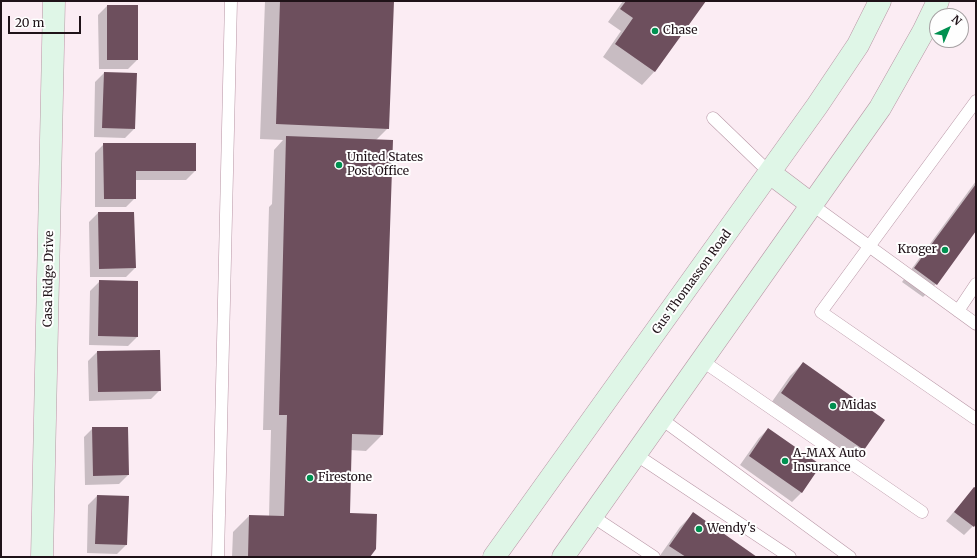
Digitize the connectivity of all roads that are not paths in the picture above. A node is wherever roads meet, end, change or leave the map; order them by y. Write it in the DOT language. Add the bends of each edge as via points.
graph roads {
  1 [pos="54,1"];
  2 [pos="231,1"];
  3 [pos="880,1"];
  4 [pos="938,1"];
  5 [pos="976,101"];
  6 [pos="713,118"];
  7 [pos="770,173"];
  8 [pos="811,204"];
  9 [pos="869,246"];
  10 [pos="976,284"];
  11 [pos="958,311"];
  12 [pos="976,324"];
  13 [pos="701,360"];
  14 [pos="660,418"];
  15 [pos="976,419"];
  16 [pos="635,454"];
  17 [pos="922,512"];
  18 [pos="592,516"];
  19 [pos="42,557"];
  20 [pos="218,557"];
  21 [pos="494,557"];
  22 [pos="563,557"];
  23 [pos="654,557"];
  24 [pos="790,557"];
  25 [pos="850,557"];
  1 -- 19 [label="main road, Casa Ridge Drive"];
  2 -- 20 [label="lane"];
  3 -- 7 [label="main road, Gus Thomasson Road" via="858,45"];
  4 -- 8 [label="main road" via="880,108"];
  5 -- 9 [label="lane"];
  6 -- 7 [label="lane"];
  7 -- 8 [label="main road"];
  7 -- 21 [label="main road, Gus Thomasson Road"];
  8 -- 9 [label="lane"];
  8 -- 13 [label="main road"];
  9 -- 11 [label="lane"];
  9 -- 15 [label="lane" via="821,312"];
  10 -- 11 [label="lane"];
  11 -- 12 [label="lane"];
  13 -- 14 [label="main road"];
  13 -- 17 [label="lane"];
  14 -- 16 [label="main road"];
  14 -- 25 [label="lane"];
  16 -- 18 [label="main road"];
  16 -- 24 [label="lane"];
  18 -- 22 [label="main road"];
  18 -- 23 [label="lane"];
}
